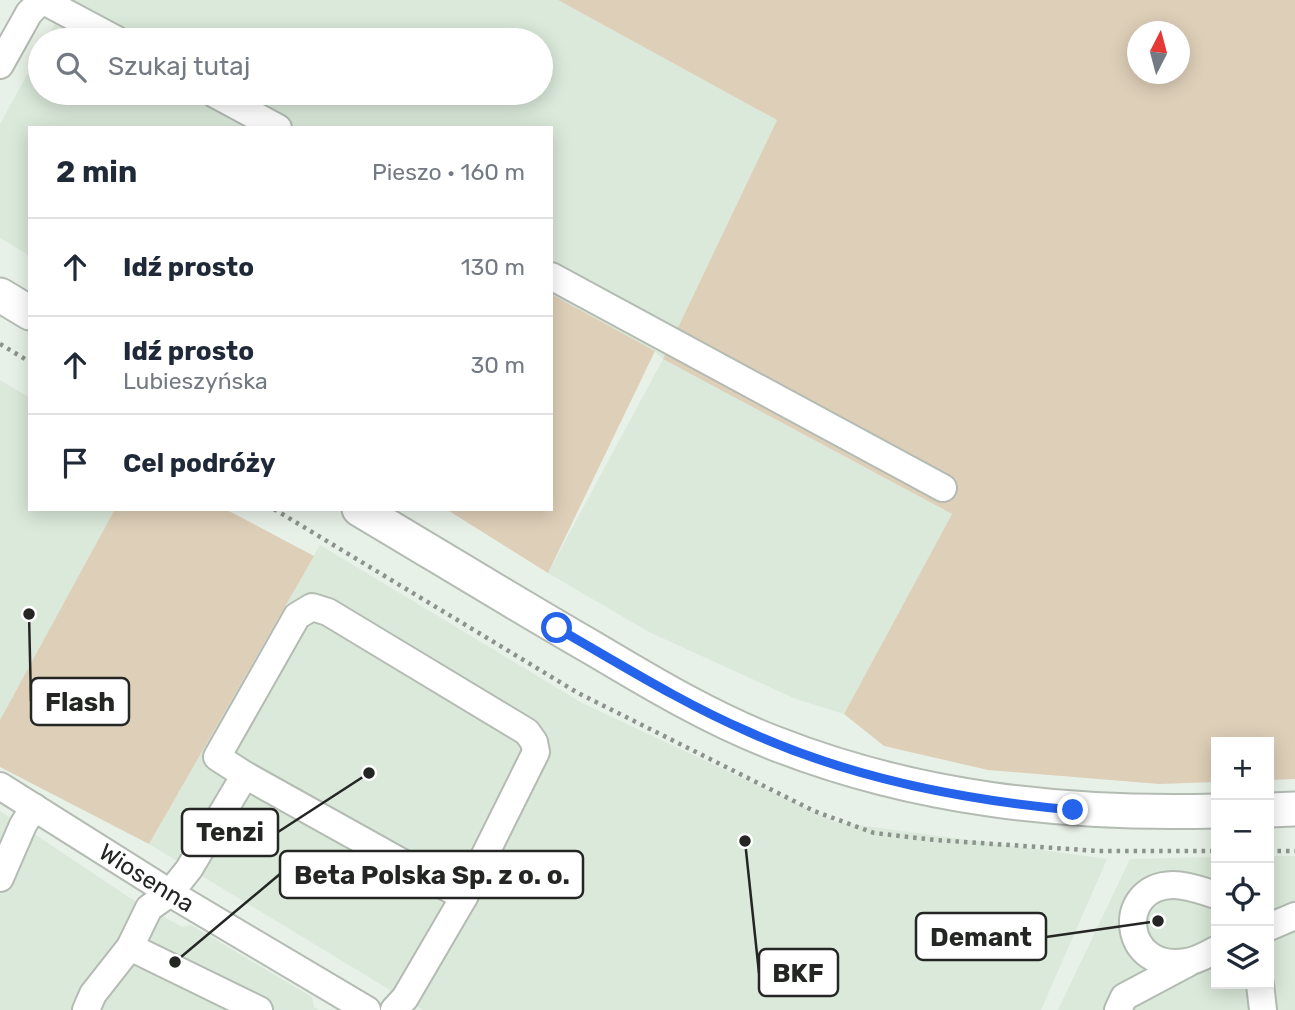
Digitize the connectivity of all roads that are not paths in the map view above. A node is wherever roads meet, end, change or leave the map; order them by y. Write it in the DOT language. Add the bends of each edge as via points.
graph roads {
  1 [pos="42,0"];
  2 [pos="94,28"];
  3 [pos="0,65"];
  4 [pos="236,105"];
  5 [pos="274,126"];
  6 [pos="553,277"];
  7 [pos="0,295"];
  8 [pos="28,312"];
  9 [pos="943,488"];
  10 [pos="362,511"];
  11 [pos="245,775"];
  12 [pos="0,786"];
  13 [pos="34,807"];
  14 [pos="1274,810"];
  15 [pos="1295,810"];
  16 [pos="1211,811"];
  17 [pos="0,878"];
  18 [pos="170,893"];
  19 [pos="1211,894"];
  20 [pos="464,897"];
  21 [pos="1274,911"];
  22 [pos="1295,914"];
  23 [pos="1271,926"];
  24 [pos="130,947"];
  25 [pos="1205,955"];
  26 [pos="1261,989"];
  27 [pos="86,1010"];
  28 [pos="259,1010"];
  29 [pos="367,1010"];
  30 [pos="394,1010"];
  31 [pos="1118,1010"];
  32 [pos="1263,1010"];
  1 -- 2 [label="street"];
  1 -- 3 [label="street" via="29,13"];
  4 -- 5 [label="street"];
  6 -- 9 [label="street"];
  7 -- 8 [label="main road"];
  10 -- 16 [label="main road" via="630,670 746,731 831,763 908,785 1005,803 1073,810"];
  11 -- 18 [label="street"];
  11 -- 20 [label="street"];
  11 -- 20 [label="street" via="218,757 297,616 312,607 328,612 527,732 534,742 536,752"];
  12 -- 13 [label="street, Wiosenna"];
  13 -- 17 [label="street"];
  13 -- 18 [label="street, Wiosenna"];
  14 -- 15 [label="main road"];
  18 -- 24 [label="street" via="149,908"];
  18 -- 29 [label="street, Wiosenna"];
  19 -- 25 [label="street" via="1164,886 1145,896 1134,912 1134,936 1147,954 1175,963"];
  20 -- 30 [label="street"];
  21 -- 22 [label="street"];
  22 -- 23 [label="street"];
  24 -- 27 [label="street"];
  24 -- 28 [label="street"];
  25 -- 31 [label="street" via="1124,997"];
  26 -- 32 [label="street"];
}
